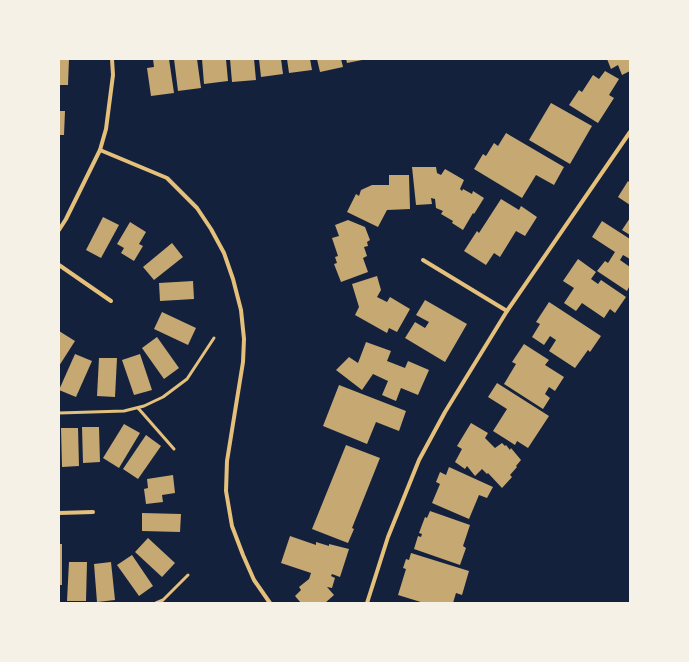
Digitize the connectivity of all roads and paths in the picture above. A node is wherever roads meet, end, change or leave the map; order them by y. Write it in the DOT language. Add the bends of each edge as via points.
graph roads {
  1 [pos="112,59"];
  2 [pos="630,132"];
  3 [pos="100,150"];
  4 [pos="59,230"];
  5 [pos="423,260"];
  6 [pos="59,265"];
  7 [pos="111,301"];
  8 [pos="507,311"];
  9 [pos="214,338"];
  10 [pos="138,408"];
  11 [pos="59,413"];
  12 [pos="174,449"];
  13 [pos="93,512"];
  14 [pos="59,513"];
  15 [pos="188,575"];
  16 [pos="156,603"];
  17 [pos="270,603"];
  18 [pos="367,603"];
  1 -- 3 [label="street" via="106,129"];
  2 -- 8 [label="street"];
  3 -- 4 [label="street"];
  3 -- 17 [label="street" via="167,178 197,208 224,253 241,310 244,339 243,362 227,462 226,491 232,526 243,555 254,580"];
  5 -- 8 [label="street"];
  6 -- 7 [label="street"];
  8 -- 18 [label="street" via="445,412 419,460 388,537"];
  9 -- 10 [label="lane" via="187,379 163,398"];
  10 -- 11 [label="lane" via="124,411"];
  10 -- 12 [label="lane"];
  13 -- 14 [label="street"];
  15 -- 16 [label="lane" via="163,600"];
}
